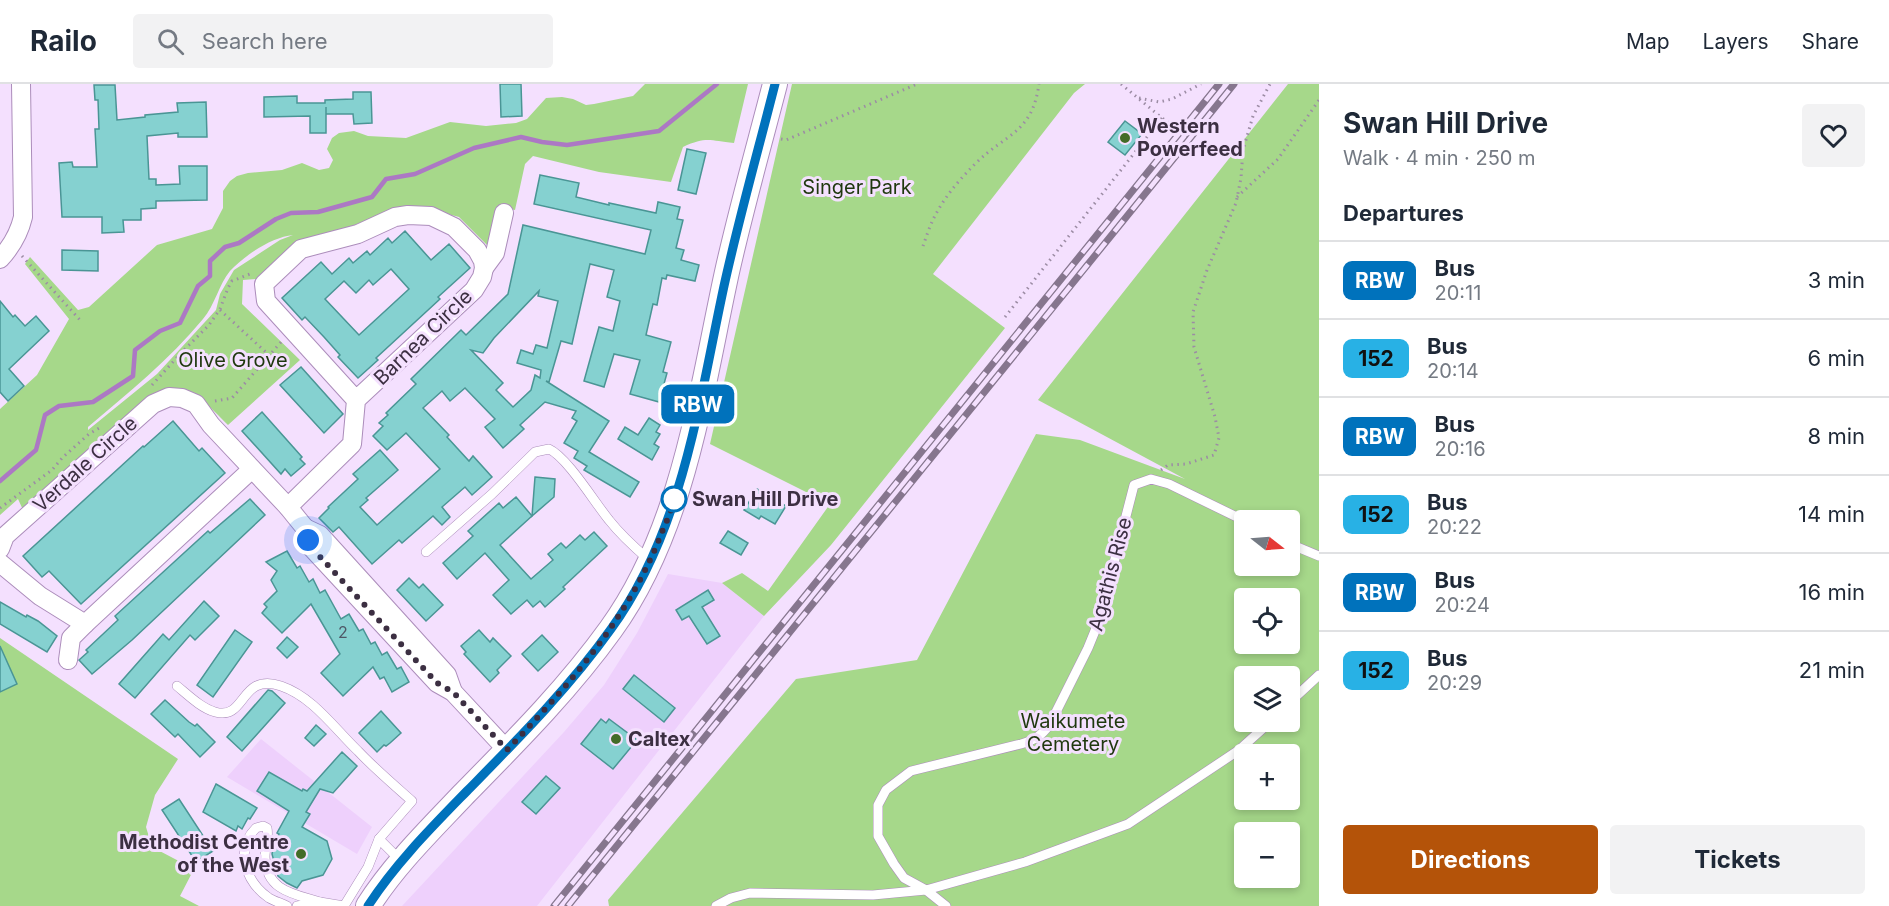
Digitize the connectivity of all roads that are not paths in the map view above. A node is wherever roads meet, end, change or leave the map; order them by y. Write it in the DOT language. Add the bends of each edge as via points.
graph roads {
  1 [pos="21,84"];
  2 [pos="775,84"];
  3 [pos="504,213"];
  4 [pos="0,259"];
  5 [pos="484,268"];
  6 [pos="356,400"];
  7 [pos="252,469"];
  8 [pos="288,507"];
  9 [pos="1234,515"];
  10 [pos="1300,548"];
  11 [pos="0,549"];
  12 [pos="426,552"];
  13 [pos="1319,556"];
  14 [pos="650,561"];
  15 [pos="0,563"];
  16 [pos="85,624"];
  17 [pos="68,660"];
  18 [pos="1319,675"];
  19 [pos="177,686"];
  20 [pos="1300,693"];
  21 [pos="1258,732"];
  22 [pos="507,750"];
  23 [pos="379,839"];
  24 [pos="402,861"];
  25 [pos="926,890"];
  26 [pos="320,902"];
  27 [pos="287,906"];
  28 [pos="297,906"];
  29 [pos="344,906"];
  30 [pos="368,906"];
  31 [pos="716,906"];
  32 [pos="946,906"];
  1 -- 4 [label="street" via="23,216 12,246"];
  2 -- 14 [label="main road" via="730,260 688,451"];
  3 -- 5 [label="street, Barnea Circle" via="495,254"];
  5 -- 6 [label="street, Barnea Circle" via="474,290"];
  5 -- 6 [label="street, Barnea Circle" via="477,250 453,227 430,216 408,215 301,249 264,285 266,301"];
  6 -- 8 [label="street, Barnea Circle" via="351,444"];
  7 -- 8 [label="street"];
  7 -- 11 [label="street, Verdale Circle" via="196,404 169,397 153,404 5,536"];
  7 -- 16 [label="street"];
  8 -- 22 [label="street" via="305,528 310,546 447,675 453,692"];
  9 -- 25 [label="lane, Agathis Rise" via="1181,488 1151,479 1134,485 1099,621 1043,733 1035,740 911,771 886,790 878,805 878,836 904,878"];
  10 -- 13 [label="lane"];
  12 -- 14 [label="lane" via="535,452 549,449 562,458 610,521"];
  14 -- 22 [label="main road" via="612,628 554,701"];
  15 -- 16 [label="street" via="40,596"];
  16 -- 17 [label="street" via="71,638"];
  18 -- 20 [label="lane"];
  19 -- 23 [label="lane" via="220,713 234,710 251,688 260,684 278,685 302,696 412,801"];
  21 -- 25 [label="lane" via="1239,750 1128,824 1024,862"];
  22 -- 24 [label="main road"];
  23 -- 24 [label="lane"];
  23 -- 29 [label="lane" via="368,867"];
  24 -- 30 [label="main road"];
  25 -- 31 [label="lane" via="873,895 750,893"];
  25 -- 32 [label="lane"];
  26 -- 27 [label="lane" via="285,892 272,880 265,860 267,828 256,828 244,847 245,866 269,898"];
  26 -- 28 [label="lane"];
  26 -- 29 [label="lane"];
}
